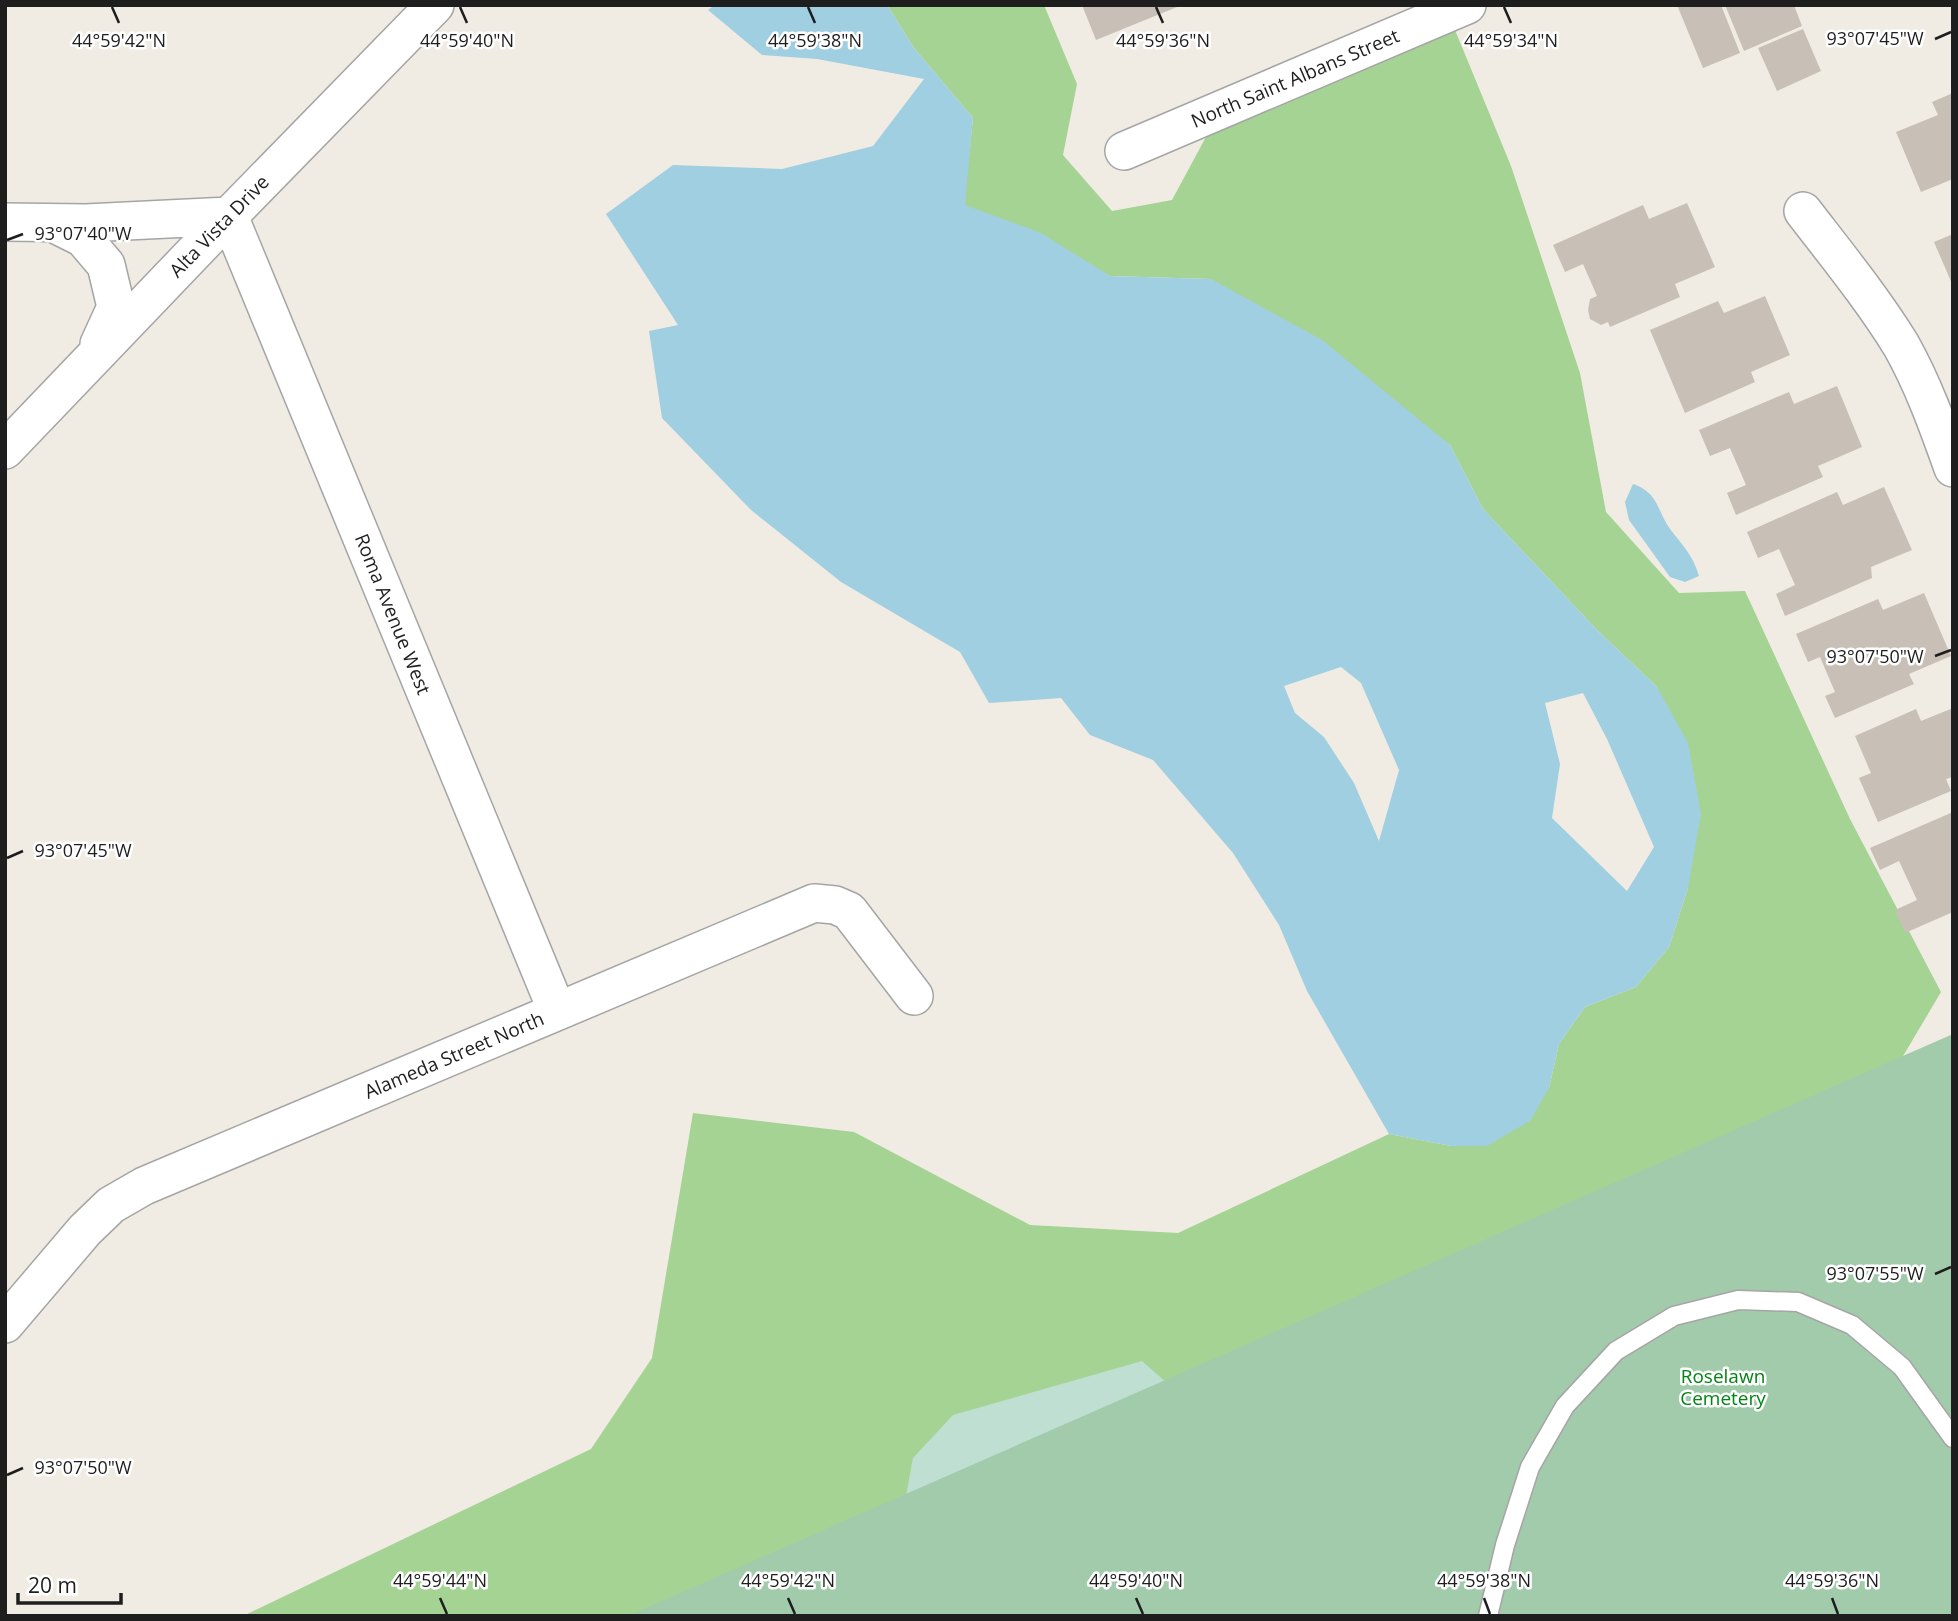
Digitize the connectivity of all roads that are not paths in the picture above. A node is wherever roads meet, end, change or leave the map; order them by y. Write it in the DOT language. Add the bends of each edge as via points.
graph roads {
  1 [pos="435,5"];
  2 [pos="1467,5"];
  3 [pos="1124,151"];
  4 [pos="1803,211"];
  5 [pos="229,216"];
  6 [pos="5,222"];
  7 [pos="53,223"];
  8 [pos="91,360"];
  9 [pos="5,450"];
  10 [pos="1953,468"];
  11 [pos="915,996"];
  12 [pos="557,1011"];
  13 [pos="5,1324"];
  14 [pos="1953,1438"];
  15 [pos="1488,1616"];
  1 -- 5 [label="street, Alta Vista Drive"];
  2 -- 3 [label="street, North Saint Albans Street"];
  4 -- 10 [label="street" via="1901,345"];
  5 -- 7 [label="street"];
  5 -- 8 [label="street, Alta Vista Drive"];
  5 -- 12 [label="street, Roma Avenue West"];
  6 -- 7 [label="street"];
  7 -- 8 [label="street" via="83,238 106,265 116,307"];
  8 -- 9 [label="street, Alta Vista Drive"];
  11 -- 12 [label="street, Alameda Street North" via="849,911 814,904"];
  12 -- 13 [label="street, Alameda Street North" via="144,1186 111,1205 85,1230"];
  14 -- 15 [label="lane" via="1902,1367 1852,1325 1798,1302 1738,1300 1674,1316 1616,1351 1565,1406 1530,1467"];
}
